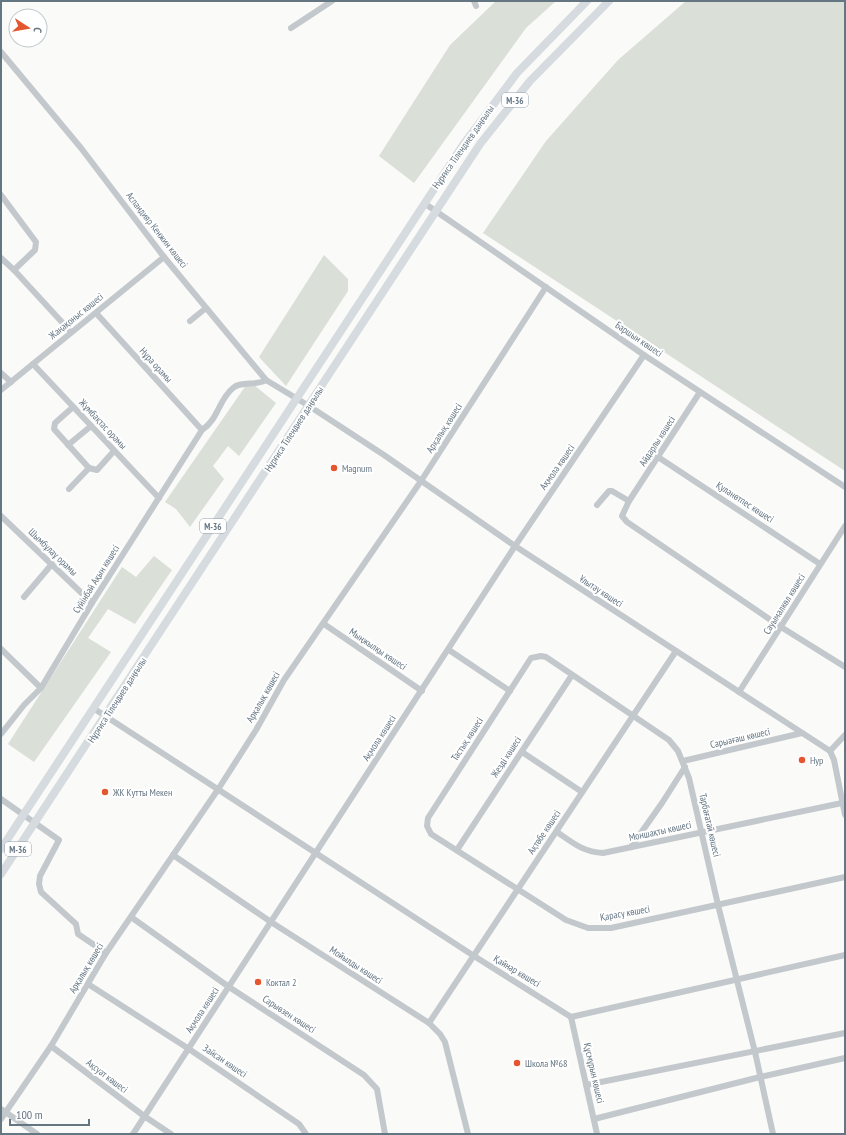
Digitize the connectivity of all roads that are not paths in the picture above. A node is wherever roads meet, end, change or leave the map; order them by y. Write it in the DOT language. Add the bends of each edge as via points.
graph roads {
  1 [pos="332,1"];
  2 [pos="587,1"];
  3 [pos="609,1"];
  4 [pos="291,28"];
  5 [pos="1,52"];
  6 [pos="1,195"];
  7 [pos="424,203"];
  8 [pos="436,212"];
  9 [pos="164,257"];
  10 [pos="1,258"];
  11 [pos="14,270"];
  12 [pos="546,287"];
  13 [pos="206,308"];
  14 [pos="96,314"];
  15 [pos="190,321"];
  16 [pos="71,332"];
  17 [pos="644,355"];
  18 [pos="33,364"];
  19 [pos="1,373"];
  20 [pos="266,380"];
  21 [pos="11,382"];
  22 [pos="1,390"];
  23 [pos="700,392"];
  24 [pos="296,398"];
  25 [pos="309,406"];
  26 [pos="73,407"];
  27 [pos="91,426"];
  28 [pos="202,430"];
  29 [pos="68,445"];
  30 [pos="114,451"];
  31 [pos="658,457"];
  32 [pos="89,468"];
  33 [pos="422,481"];
  34 [pos="845,487"];
  35 [pos="69,489"];
  36 [pos="159,498"];
  37 [pos="629,500"];
  38 [pos="597,505"];
  39 [pos="1,516"];
  40 [pos="845,526"];
  41 [pos="515,546"];
  42 [pos="52,564"];
  43 [pos="820,564"];
  44 [pos="24,597"];
  45 [pos="92,603"];
  46 [pos="324,624"];
  47 [pos="781,627"];
  48 [pos="1,650"];
  49 [pos="449,650"];
  50 [pos="676,651"];
  51 [pos="531,658"];
  52 [pos="845,668"];
  53 [pos="572,675"];
  54 [pos="41,688"];
  55 [pos="422,690"];
  56 [pos="510,691"];
  57 [pos="739,692"];
  58 [pos="93,708"];
  59 [pos="106,716"];
  60 [pos="632,716"];
  61 [pos="802,733"];
  62 [pos="1,734"];
  63 [pos="845,736"];
  64 [pos="522,752"];
  65 [pos="830,752"];
  66 [pos="684,764"];
  67 [pos="218,788"];
  68 [pos="582,792"];
  69 [pos="1,799"];
  70 [pos="842,803"];
  71 [pos="23,816"];
  72 [pos="845,816"];
  73 [pos="34,823"];
  74 [pos="557,832"];
  75 [pos="701,832"];
  76 [pos="431,834"];
  77 [pos="631,847"];
  78 [pos="1,849"];
  79 [pos="457,850"];
  80 [pos="317,853"];
  81 [pos="173,855"];
  82 [pos="1,874"];
  83 [pos="845,877"];
  84 [pos="518,889"];
  85 [pos="718,905"];
  86 [pos="131,917"];
  87 [pos="271,922"];
  88 [pos="106,954"];
  89 [pos="845,955"];
  90 [pos="474,956"];
  91 [pos="736,980"];
  92 [pos="88,984"];
  93 [pos="229,986"];
  94 [pos="571,1017"];
  95 [pos="429,1023"];
  96 [pos="845,1033"];
  97 [pos="51,1046"];
  98 [pos="189,1049"];
  99 [pos="755,1052"];
  100 [pos="845,1058"];
  101 [pos="760,1077"];
  102 [pos="586,1085"];
  103 [pos="3,1111"];
  104 [pos="144,1116"];
  105 [pos="1,1119"];
  106 [pos="594,1119"];
  107 [pos="37,1134"];
  108 [pos="133,1134"];
  109 [pos="171,1134"];
  110 [pos="306,1134"];
  111 [pos="385,1134"];
  112 [pos="468,1134"];
  113 [pos="597,1134"];
  114 [pos="773,1134"];
  1 -- 4 [label="street"];
  2 -- 7 [label="main road, Нұрғиса Тілендиев даңғылы / M-36" via="517,73 463,145"];
  3 -- 8 [label="main road, Нұрғиса Тілендиев даңғылы / M-36" via="530,81 480,144"];
  5 -- 9 [label="street, Аспандияр Кенжин көшесі" via="81,148"];
  6 -- 11 [label="street" via="36,242 34,250"];
  7 -- 8 [label="street, Баршын көшесі"];
  7 -- 24 [label="main road, Нұрғиса Тілендиев даңғылы / M-36"];
  8 -- 12 [label="street, Баршын көшесі"];
  8 -- 25 [label="main road, Нұрғиса Тілендиев даңғылы / M-36"];
  9 -- 13 [label="street, Аспандияр Кенжин көшесі"];
  9 -- 14 [label="street, Жаңақоныс көшесі"];
  10 -- 11 [label="street"];
  11 -- 16 [label="street"];
  12 -- 17 [label="street, Баршын көшесі"];
  12 -- 33 [label="street, Арқалық көшесі"];
  13 -- 15 [label="street"];
  13 -- 20 [label="street, Аспандияр Кенжин көшесі"];
  14 -- 16 [label="street, Жаңақоныс көшесі"];
  14 -- 28 [label="street, Нұра орамы"];
  16 -- 18 [label="street, Жаңақоныс көшесі"];
  17 -- 23 [label="street, Баршын көшесі"];
  17 -- 41 [label="street, Ақмола көшесі"];
  18 -- 21 [label="street, Жаңақоныс көшесі"];
  18 -- 26 [label="street, Жұмбақтас орамы"];
  19 -- 21 [label="street"];
  20 -- 24 [label="street, Аспандияр Кенжин көшесі"];
  20 -- 28 [label="street, Сүйінбай Ақын көшесі" via="232,388 211,423"];
  21 -- 22 [label="street, Жаңақоныс көшесі"];
  23 -- 31 [label="street, Айдарлы көшесі"];
  23 -- 34 [label="street, Баршын көшесі"];
  24 -- 25 [label="street, Аспандияр Кенжин көшесі"];
  24 -- 58 [label="main road, Нұрғиса Тілендиев даңғылы / M-36"];
  25 -- 33 [label="street, Ұлытау көшесі"];
  25 -- 59 [label="main road, Нұрғиса Тілендиев даңғылы / M-36"];
  26 -- 27 [label="street, Жұмбақтас орамы"];
  26 -- 29 [label="street" via="54,426"];
  27 -- 29 [label="street"];
  27 -- 30 [label="street, Жұмбақтас орамы"];
  28 -- 36 [label="street, Сүйінбай Ақын көшесі"];
  29 -- 32 [label="street"];
  30 -- 32 [label="street" via="97,470"];
  30 -- 36 [label="street, Жұмбақтас орамы"];
  31 -- 37 [label="street, Айдарлы көшесі"];
  31 -- 43 [label="street, Қуланөтпес көшесі"];
  32 -- 35 [label="street"];
  33 -- 41 [label="street, Ұлытау көшесі"];
  33 -- 46 [label="street, Арқалық көшесі"];
  36 -- 45 [label="street, Сүйінбай Ақын көшесі"];
  37 -- 38 [label="street" via="609,491"];
  37 -- 47 [label="street, Айдарлы көшесі" via="622,516 627,522"];
  39 -- 42 [label="street, Шымбұлаұ орамы"];
  40 -- 43 [label="street, Сауымалкөл көшесі"];
  41 -- 49 [label="street, Ақмола көшесі"];
  41 -- 50 [label="street, Ұлытау көшесі"];
  42 -- 44 [label="street"];
  42 -- 45 [label="street, Шымбұлаұ орамы"];
  43 -- 47 [label="street, Сауымалкөл көшесі"];
  45 -- 54 [label="street, Сүйінбай Ақын көшесі"];
  46 -- 55 [label="street, Мыңжылқы көшесі"];
  46 -- 67 [label="street, Арқалық көшесі" via="284,680 256,730"];
  47 -- 52 [label="street"];
  47 -- 57 [label="street, Сауымалкөл көшесі"];
  48 -- 54 [label="street"];
  49 -- 55 [label="street, Ақмола көшесі"];
  49 -- 56 [label="street"];
  50 -- 57 [label="street, Ұлытау көшесі"];
  50 -- 60 [label="street, Ақтөбе көшесі"];
  51 -- 53 [label="street, Тарбағатай көшесі" via="546,657"];
  51 -- 56 [label="street, Тастық көшесі"];
  53 -- 60 [label="street, Тарбағатай көшесі"];
  53 -- 64 [label="street, Жезді көшесі"];
  54 -- 62 [label="street, Сүйінбай Ақын көшесі"];
  55 -- 80 [label="street, Ақмола көшесі"];
  56 -- 76 [label="street, Тастық көшесі" via="428,818 427,826"];
  57 -- 61 [label="street, Ұлытау көшесі"];
  58 -- 59 [label="street, Қайнар көшесі"];
  58 -- 71 [label="main road, Нұрғиса Тілендиев даңғылы / M-36"];
  59 -- 67 [label="street, Қайнар көшесі"];
  59 -- 73 [label="main road, Нұрғиса Тілендиев даңғылы / M-36"];
  60 -- 66 [label="street, Тарбағатай көшесі" via="669,740"];
  60 -- 68 [label="street, Ақтөбе көшесі"];
  61 -- 65 [label="street, Ұлытау көшесі"];
  61 -- 66 [label="street, Сарыағаш көшесі"];
  63 -- 65 [label="street"];
  64 -- 68 [label="street"];
  64 -- 79 [label="street, Жезді көшесі"];
  65 -- 70 [label="street" via="834,760"];
  66 -- 75 [label="street, Тарбағатай көшесі"];
  66 -- 77 [label="street" via="662,803"];
  67 -- 80 [label="street, Қайнар көшесі"];
  67 -- 81 [label="street, Арқалық көшесі"];
  68 -- 74 [label="street, Ақтөбе көшесі"];
  69 -- 71 [label="street"];
  70 -- 72 [label="street"];
  70 -- 75 [label="street, Моншақты көшесі"];
  71 -- 73 [label="street"];
  71 -- 78 [label="main road, Нұрғиса Тілендиев даңғылы / M-36"];
  73 -- 82 [label="main road, Нұрғиса Тілендиев даңғылы / M-36"];
  73 -- 88 [label="street" via="59,840 39,879 41,892 76,924 78,934"];
  74 -- 77 [label="street, Моншақты көшесі" via="590,852 603,853"];
  74 -- 84 [label="street, Ақтөбе көшесі"];
  75 -- 77 [label="street, Моншақты көшесі"];
  75 -- 85 [label="street, Тарбағатай көшесі"];
  76 -- 79 [label="street, Қарасу көшесі"];
  79 -- 84 [label="street, Қарасу көшесі"];
  80 -- 87 [label="street, Ақмола көшесі"];
  80 -- 90 [label="street, Қайнар көшесі"];
  81 -- 86 [label="street, Арқалық көшесі"];
  81 -- 87 [label="street, Мойылды көшесі"];
  83 -- 85 [label="street, Қарасу көшесі"];
  84 -- 85 [label="street, Қарасу көшесі" via="566,920 588,928 611,928"];
  84 -- 90 [label="street, Ақтөбе көшесі"];
  85 -- 91 [label="street, Тарбағатай көшесі"];
  86 -- 88 [label="street, Арқалық көшесі"];
  86 -- 93 [label="street, Сарыөзен көшесі"];
  87 -- 93 [label="street, Ақмола көшесі"];
  87 -- 95 [label="street, Мойылды көшесі"];
  88 -- 92 [label="street, Арқалық көшесі"];
  89 -- 91 [label="street"];
  90 -- 94 [label="street, Қайнар көшесі"];
  90 -- 95 [label="street, Ақтөбе көшесі"];
  91 -- 94 [label="street"];
  91 -- 99 [label="street, Тарбағатай көшесі"];
  92 -- 97 [label="street, Арқалық көшесі"];
  92 -- 98 [label="street, Зайсан көшесі"];
  93 -- 98 [label="street, Ақмола көшесі"];
  93 -- 111 [label="street, Сарыөзен көшесі" via="364,1075 377,1089"];
  94 -- 102 [label="street, Құсмұрын көшесі"];
  95 -- 112 [label="street, Мойылды көшесі" via="445,1042"];
  96 -- 99 [label="street"];
  97 -- 103 [label="street, Арқалық көшесі"];
  97 -- 104 [label="street, Ақсуат көшесі"];
  98 -- 104 [label="street, Ақмола көшесі"];
  98 -- 110 [label="street, Зайсан көшесі" via="299,1124"];
  99 -- 101 [label="street, Тарбағатай көшесі"];
  99 -- 102 [label="street"];
  100 -- 101 [label="street"];
  101 -- 106 [label="street"];
  101 -- 114 [label="street, Тарбағатай көшесі"];
  102 -- 106 [label="street, Құсмұрын көшесі"];
  103 -- 105 [label="street, Арқалық көшесі"];
  103 -- 107 [label="street"];
  104 -- 108 [label="street, Ақмола көшесі"];
  104 -- 109 [label="street, Ақсуат көшесі"];
  106 -- 113 [label="street, Құсмұрын көшесі"];
}
